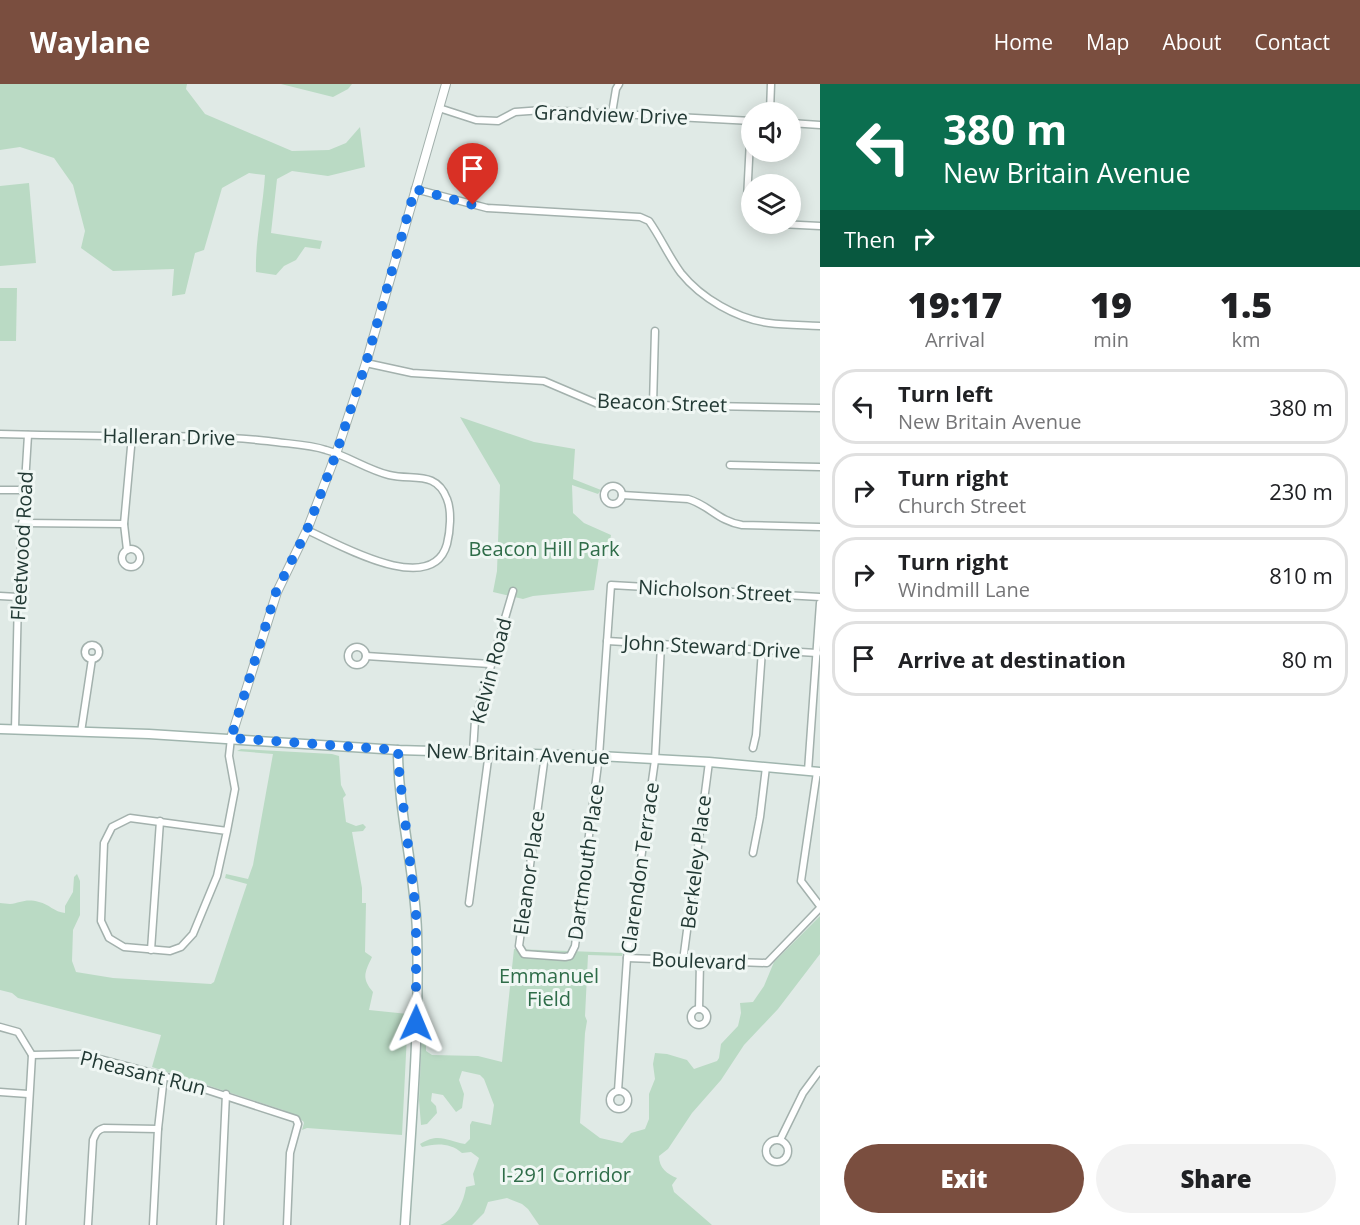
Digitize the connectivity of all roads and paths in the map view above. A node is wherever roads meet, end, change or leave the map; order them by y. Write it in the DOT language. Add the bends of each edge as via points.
graph roads {
  1 [pos="446,84"];
  2 [pos="619,84"];
  3 [pos="771,84"];
  4 [pos="770,102"];
  5 [pos="439,108"];
  6 [pos="612,113"];
  7 [pos="741,120"];
  8 [pos="801,124"];
  9 [pos="820,125"];
  10 [pos="415,189"];
  11 [pos="801,225"];
  12 [pos="820,226"];
  13 [pos="820,326"];
  14 [pos="655,331"];
  15 [pos="366,363"];
  16 [pos="654,405"];
  17 [pos="820,408"];
  18 [pos="0,434"];
  19 [pos="28,435"];
  20 [pos="132,436"];
  21 [pos="336,454"];
  22 [pos="730,465"];
  23 [pos="820,467"];
  24 [pos="0,490"];
  25 [pos="24,490"];
  26 [pos="622,495"];
  27 [pos="22,522"];
  28 [pos="124,524"];
  29 [pos="820,527"];
  30 [pos="307,530"];
  31 [pos="127,550"];
  32 [pos="513,591"];
  33 [pos="0,596"];
  34 [pos="18,597"];
  35 [pos="820,597"];
  36 [pos="820,603"];
  37 [pos="607,641"];
  38 [pos="661,645"];
  39 [pos="762,650"];
  40 [pos="366,656"];
  41 [pos="818,657"];
  42 [pos="92,659"];
  43 [pos="490,664"];
  44 [pos="816,714"];
  45 [pos="0,729"];
  46 [pos="15,730"];
  47 [pos="81,732"];
  48 [pos="231,738"];
  49 [pos="753,748"];
  50 [pos="398,750"];
  51 [pos="472,752"];
  52 [pos="489,752"];
  53 [pos="545,754"];
  54 [pos="599,756"];
  55 [pos="655,760"];
  56 [pos="709,762"];
  57 [pos="766,767"];
  58 [pos="815,772"];
  59 [pos="160,821"];
  60 [pos="227,831"];
  61 [pos="753,852"];
  62 [pos="469,903"];
  63 [pos="820,907"];
  64 [pos="151,950"];
  65 [pos="561,957"];
  66 [pos="627,958"];
  67 [pos="683,961"];
  68 [pos="700,962"];
  69 [pos="699,1009"];
  70 [pos="0,1027"];
  71 [pos="32,1055"];
  72 [pos="820,1070"];
  73 [pos="164,1076"];
  74 [pos="618,1091"];
  75 [pos="0,1092"];
  76 [pos="28,1094"];
  77 [pos="226,1095"];
  78 [pos="158,1129"];
  79 [pos="780,1140"];
  80 [pos="22,1225"];
  81 [pos="88,1225"];
  82 [pos="153,1225"];
  83 [pos="220,1225"];
  84 [pos="287,1225"];
  85 [pos="405,1225"];
  1 -- 5 [label="street"];
  2 -- 6 [label="street"];
  3 -- 4 [label="street"];
  5 -- 6 [label="street, Grandview Drive" via="476,120 498,121 515,112 543,110"];
  5 -- 10 [label="street"];
  6 -- 7 [label="street, Grandview Drive"];
  8 -- 9 [label="street"];
  10 -- 13 [label="street" via="487,208 640,217 649,221 660,235 682,273 722,307 767,323"];
  10 -- 15 [label="street"];
  11 -- 12 [label="street"];
  14 -- 16 [label="street"];
  15 -- 16 [label="street, Beacon Street" via="412,373 544,381 598,404"];
  15 -- 21 [label="street"];
  16 -- 17 [label="street, Beacon Street"];
  18 -- 19 [label="street, Halleran Drive"];
  19 -- 20 [label="street, Halleran Drive"];
  19 -- 25 [label="street, Fleetwood Road"];
  20 -- 21 [label="street, Halleran Drive" via="226,436 300,445"];
  20 -- 28 [label="street"];
  21 -- 30 [label="street"];
  21 -- 30 [label="street, Halleran Drive" via="389,475 418,477 442,488 450,505 446,548 431,564 406,568 374,560"];
  22 -- 23 [label="street"];
  24 -- 25 [label="street"];
  25 -- 27 [label="street, Fleetwood Road"];
  26 -- 29 [label="street" via="688,499 729,523"];
  27 -- 28 [label="street"];
  27 -- 34 [label="street, Fleetwood Road"];
  28 -- 31 [label="street"];
  30 -- 48 [label="street" via="276,592"];
  32 -- 43 [label="street, Kelvin Road"];
  33 -- 34 [label="street"];
  34 -- 46 [label="street, Fleetwood Road"];
  35 -- 37 [label="street, Nicholson Street" via="611,585"];
  36 -- 41 [label="street"];
  37 -- 38 [label="street, John Steward Drive"];
  37 -- 54 [label="street"];
  38 -- 39 [label="street, John Steward Drive"];
  38 -- 55 [label="street, Clarendon Terrace"];
  39 -- 41 [label="street, John Steward Drive"];
  39 -- 49 [label="street"];
  40 -- 43 [label="street"];
  41 -- 44 [label="street"];
  42 -- 47 [label="street"];
  43 -- 51 [label="street, Kelvin Road" via="475,720"];
  44 -- 58 [label="street"];
  45 -- 46 [label="main road, New Britain Avenue"];
  46 -- 47 [label="main road, New Britain Avenue"];
  47 -- 48 [label="main road, New Britain Avenue"];
  48 -- 50 [label="main road, New Britain Avenue"];
  48 -- 60 [label="street" via="229,756 235,789"];
  50 -- 51 [label="main road, New Britain Avenue"];
  50 -- 85 [label="main road" via="417,949"];
  51 -- 52 [label="main road, New Britain Avenue"];
  52 -- 53 [label="main road, New Britain Avenue"];
  52 -- 62 [label="street"];
  53 -- 54 [label="main road, New Britain Avenue"];
  53 -- 65 [label="street, Eleanor Place" via="519,946 524,954"];
  54 -- 55 [label="main road, New Britain Avenue"];
  54 -- 65 [label="street, Dartmouth Place" via="575,946 570,956"];
  55 -- 56 [label="main road, New Britain Avenue"];
  55 -- 66 [label="street, Clarendon Terrace"];
  56 -- 57 [label="main road, New Britain Avenue"];
  56 -- 67 [label="street, Berkeley Place"];
  57 -- 58 [label="main road, New Britain Avenue"];
  57 -- 61 [label="street"];
  58 -- 63 [label="street" via="801,881"];
  59 -- 60 [label="street"];
  59 -- 64 [label="street"];
  59 -- 64 [label="street" via="130,818 112,826 104,843 102,921 109,938 124,947"];
  60 -- 64 [label="street" via="217,876 193,934 181,947"];
  63 -- 68 [label="street, Boulevard" via="767,963"];
  66 -- 67 [label="street, Boulevard"];
  66 -- 74 [label="street, Clarendon Terrace"];
  67 -- 68 [label="street, Boulevard"];
  68 -- 69 [label="street"];
  70 -- 71 [label="street" via="18,1032"];
  71 -- 73 [label="street, Pheasant Run" via="81,1054"];
  71 -- 76 [label="street"];
  72 -- 79 [label="street" via="803,1093"];
  73 -- 77 [label="street, Pheasant Run"];
  73 -- 78 [label="street"];
  75 -- 76 [label="street"];
  76 -- 80 [label="street"];
  77 -- 83 [label="street"];
  77 -- 84 [label="street, Pheasant Run" via="296,1119 290,1153"];
  78 -- 81 [label="street" via="98,1130 93,1140"];
  78 -- 82 [label="street"];
}
